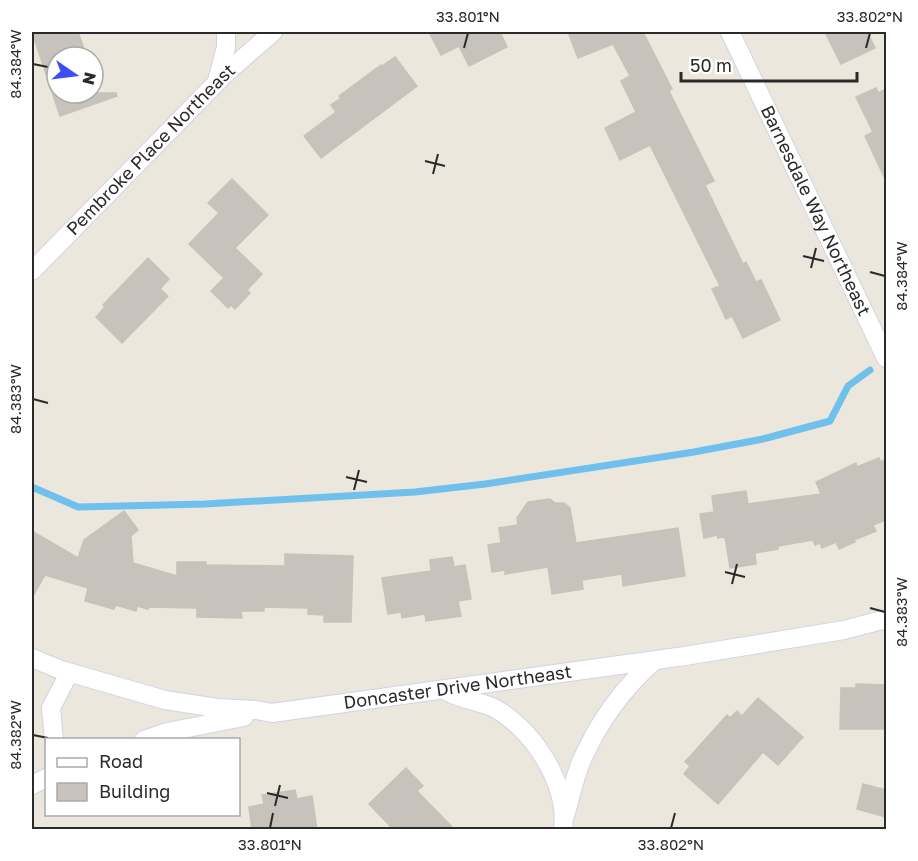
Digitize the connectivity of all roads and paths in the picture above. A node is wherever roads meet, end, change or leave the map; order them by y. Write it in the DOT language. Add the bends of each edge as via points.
graph roads {
  1 [pos="226,32"];
  2 [pos="273,32"];
  3 [pos="730,32"];
  4 [pos="217,81"];
  5 [pos="32,271"];
  6 [pos="886,358"];
  7 [pos="886,619"];
  8 [pos="32,658"];
  9 [pos="654,661"];
  10 [pos="69,673"];
  11 [pos="443,690"];
  12 [pos="272,713"];
  13 [pos="54,738"];
  14 [pos="152,738"];
  15 [pos="564,824"];
  1 -- 4 [label="street"];
  2 -- 4 [label="street, Pembroke Place Northeast"];
  3 -- 6 [label="street, Barnesdale Way Northeast"];
  4 -- 5 [label="street, Pembroke Place Northeast"];
  7 -- 9 [label="street, Doncaster Drive Northeast" via="844,630"];
  8 -- 10 [label="street, Doncaster Drive Northeast"];
  9 -- 11 [label="street, Doncaster Drive Northeast"];
  9 -- 15 [label="street" via="631,681 606,714 581,763"];
  10 -- 12 [label="street, Doncaster Drive Northeast" via="165,700"];
  10 -- 13 [label="street" via="51,708"];
  11 -- 12 [label="street, Doncaster Drive Northeast"];
  11 -- 15 [label="street" via="494,708 529,736 552,773"];
  12 -- 14 [label="street"];
}
